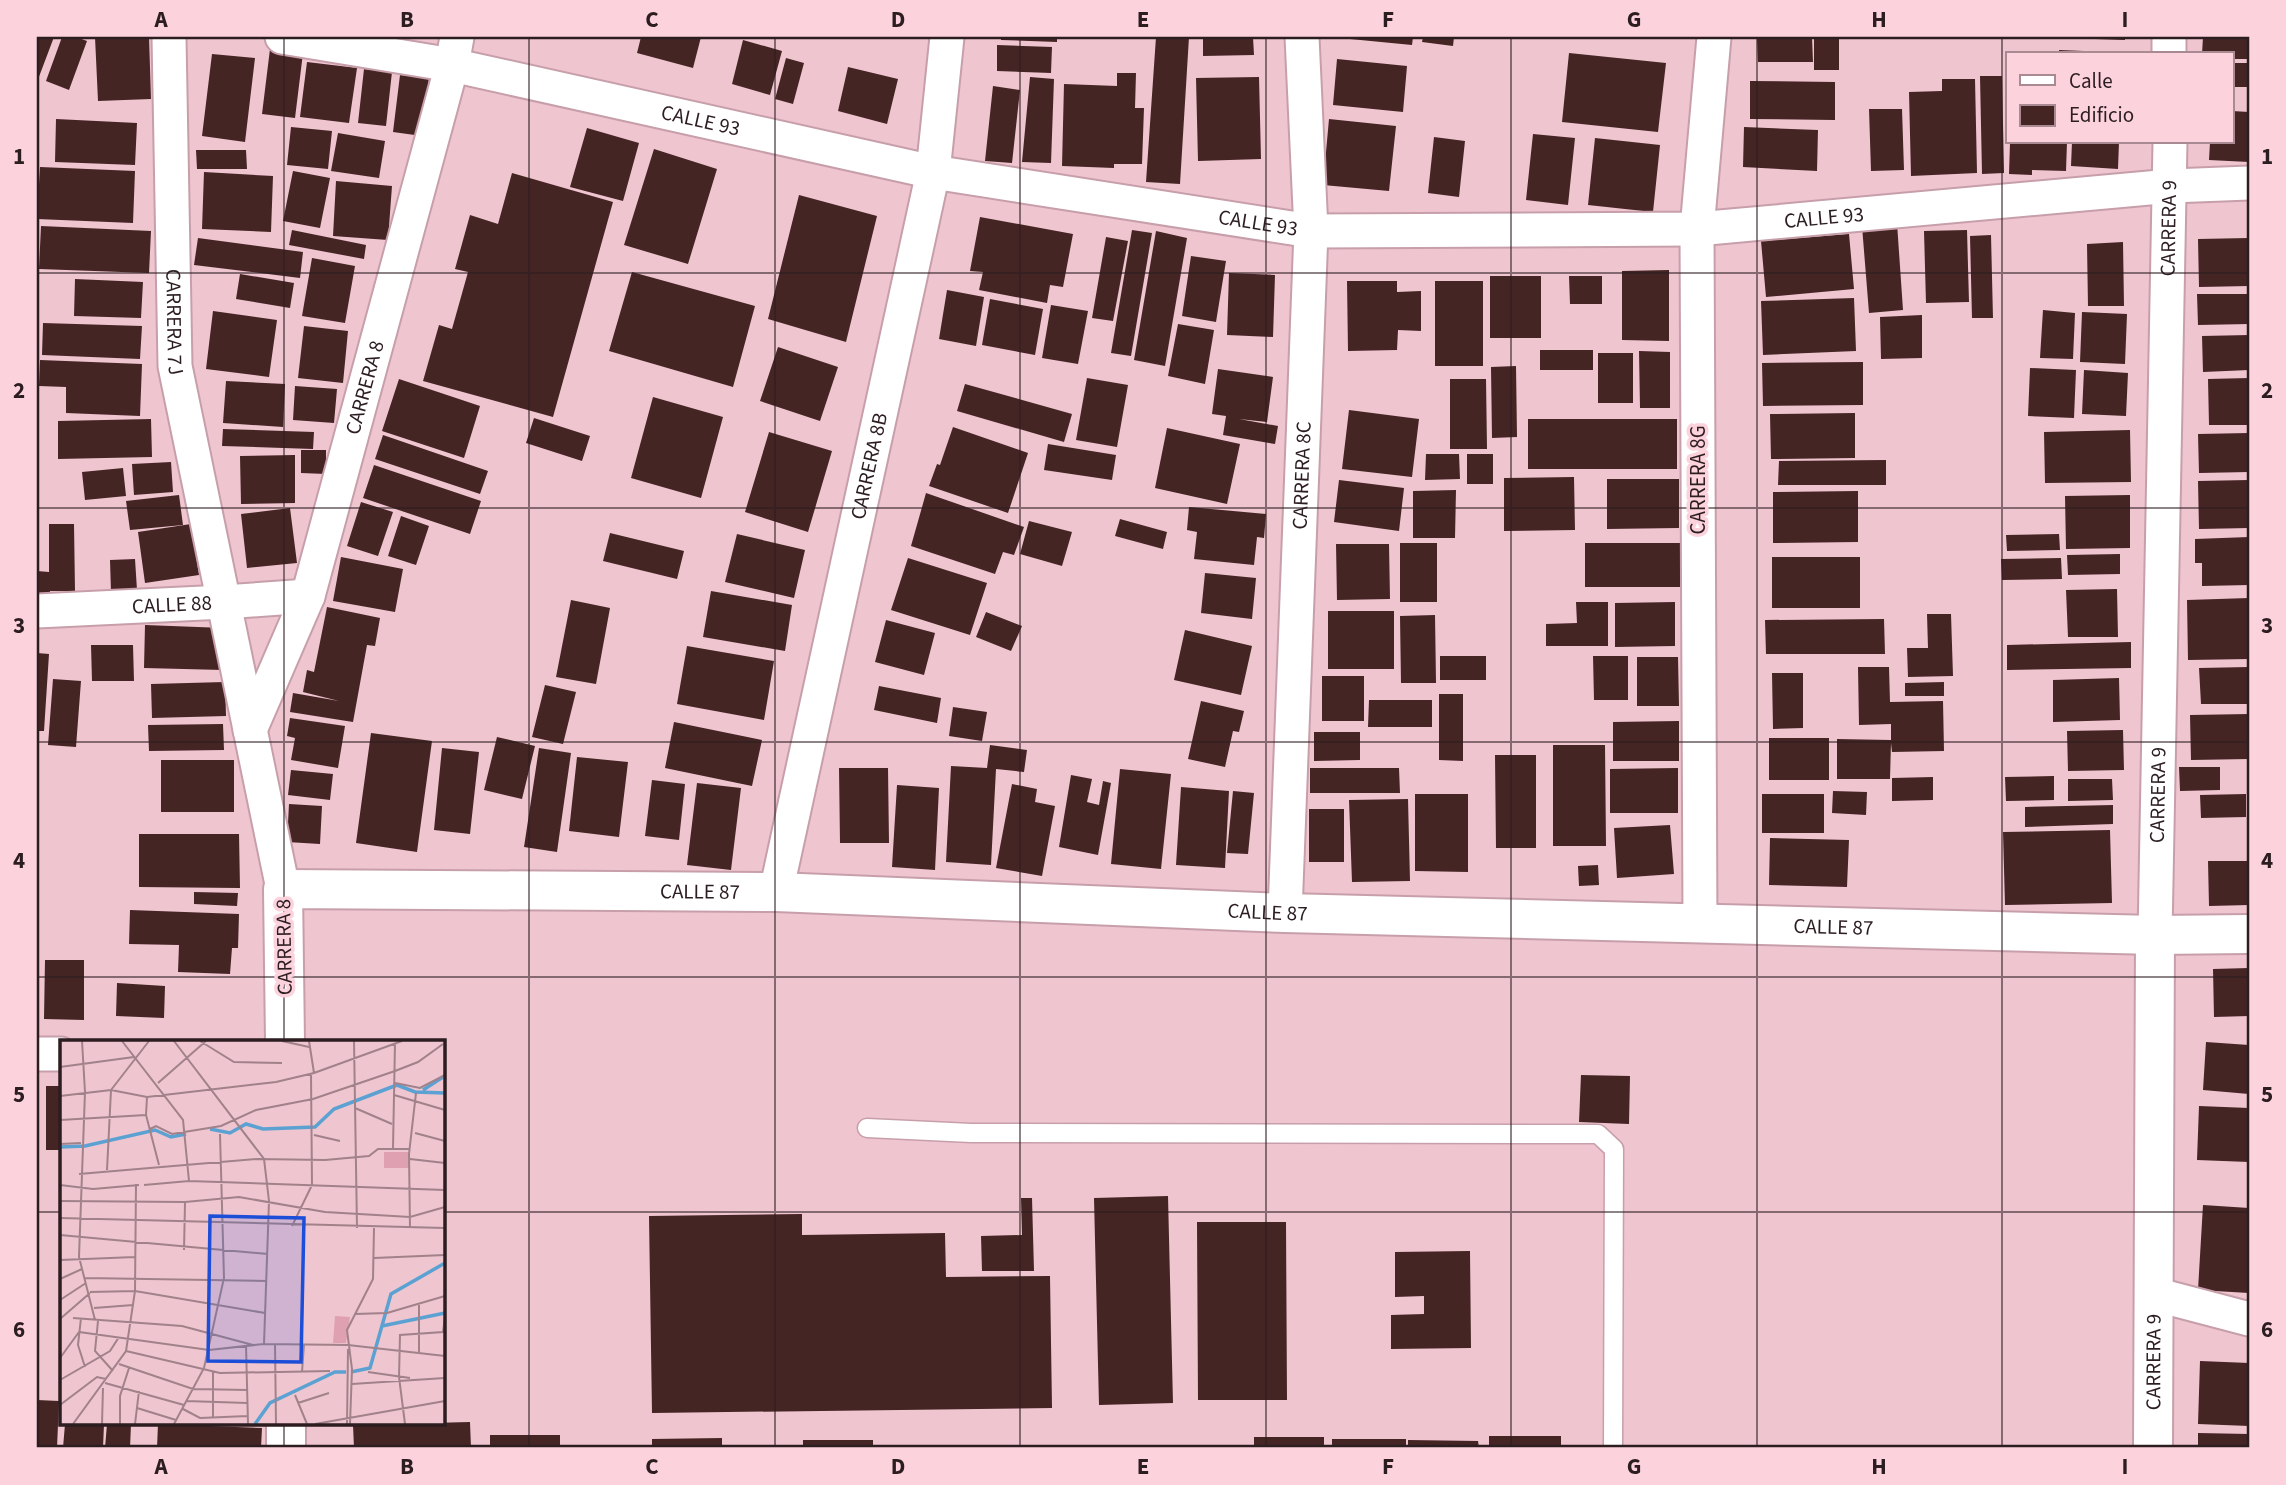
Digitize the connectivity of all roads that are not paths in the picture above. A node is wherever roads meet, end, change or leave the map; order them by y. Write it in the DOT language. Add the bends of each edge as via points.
graph roads {
  1 [pos="169,37"];
  2 [pos="282,37"];
  3 [pos="947,37"];
  4 [pos="1302,37"];
  5 [pos="1714,37"];
  6 [pos="454,51"];
  7 [pos="2170,144"];
  8 [pos="933,172"];
  9 [pos="2249,183"];
  10 [pos="2171,186"];
  11 [pos="1697,229"];
  12 [pos="1311,231"];
  13 [pos="308,596"];
  14 [pos="224,603"];
  15 [pos="37,611"];
  16 [pos="250,730"];
  17 [pos="283,889"];
  18 [pos="776,892"];
  19 [pos="1285,913"];
  20 [pos="1700,925"];
  21 [pos="2249,933"];
  22 [pos="2155,935"];
  23 [pos="285,1040"];
  24 [pos="37,1054"];
  25 [pos="60,1054"];
  26 [pos="867,1128"];
  27 [pos="2154,1294"];
  28 [pos="2249,1319"];
  29 [pos="286,1426"];
  30 [pos="286,1448"];
  31 [pos="1614,1448"];
  32 [pos="2153,1448"];
  1 -- 14 [label="street, CARRERA 7J" via="175,366"];
  2 -- 6 [label="street, CALLE 93"];
  3 -- 8 [label="street, CARRERA 8B"];
  4 -- 12 [label="street, CARRERA 8C"];
  5 -- 11 [label="street, CARRERA 8G"];
  6 -- 8 [label="street, CALLE 93"];
  6 -- 13 [label="street, CARRERA 8"];
  7 -- 10 [label="street, CARRERA 9"];
  8 -- 12 [label="street, CALLE 93"];
  8 -- 18 [label="street, CARRERA 8B"];
  9 -- 10 [label="street, CALLE 93"];
  10 -- 11 [label="street, CALLE 93"];
  10 -- 22 [label="street, CARRERA 9"];
  11 -- 12 [label="street, CALLE 93"];
  11 -- 20 [label="street, CARRERA 8G"];
  12 -- 19 [label="street, CARRERA 8C"];
  13 -- 14 [label="street, CALLE 88"];
  13 -- 16 [label="street, CARRERA 8"];
  14 -- 15 [label="street, CALLE 88"];
  14 -- 16 [label="street, CARRERA 8"];
  16 -- 17 [label="street, CARRERA 8"];
  17 -- 18 [label="street, CALLE 87"];
  17 -- 23 [label="street, CARRERA 8"];
  18 -- 19 [label="street, CALLE 87"];
  19 -- 20 [label="street, CALLE 87"];
  20 -- 22 [label="street, CALLE 87"];
  21 -- 22 [label="street, CALLE 87"];
  22 -- 27 [label="street, CARRERA 9"];
  24 -- 25 [label="street"];
  26 -- 31 [label="lane" via="971,1133 1598,1134 1614,1149"];
  27 -- 28 [label="street"];
  27 -- 32 [label="street, CARRERA 9"];
  29 -- 30 [label="street"];
}
